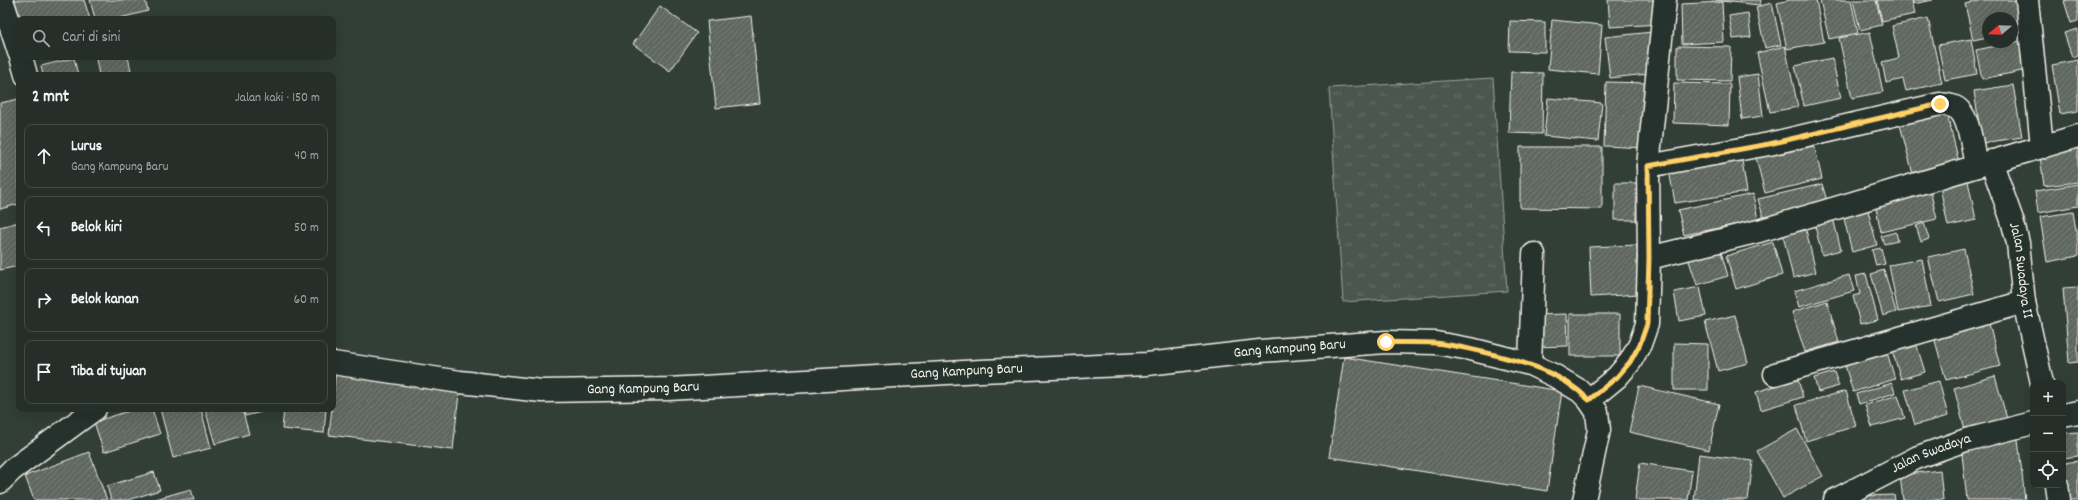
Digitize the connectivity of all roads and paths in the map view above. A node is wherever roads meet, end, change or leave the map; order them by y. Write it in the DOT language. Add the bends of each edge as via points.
graph roads {
  1 [pos="2,0"];
  2 [pos="1665,0"];
  3 [pos="2027,0"];
  4 [pos="16,43"];
  5 [pos="22,60"];
  6 [pos="25,72"];
  7 [pos="2078,136"];
  8 [pos="2042,146"];
  9 [pos="1983,163"];
  10 [pos="1648,166"];
  11 [pos="1534,254"];
  12 [pos="1649,258"];
  13 [pos="2024,302"];
  14 [pos="336,364"];
  15 [pos="1530,364"];
  16 [pos="1775,374"];
  17 [pos="2041,380"];
  18 [pos="1589,400"];
  19 [pos="91,412"];
  20 [pos="2078,412"];
  21 [pos="2066,414"];
  22 [pos="2030,424"];
  23 [pos="0,482"];
  24 [pos="2057,488"];
  25 [pos="1584,500"];
  26 [pos="1835,500"];
  27 [pos="2059,500"];
  1 -- 4 [label="street"];
  2 -- 10 [label="street"];
  3 -- 8 [label="street"];
  5 -- 6 [label="street"];
  7 -- 8 [label="street"];
  8 -- 9 [label="street"];
  9 -- 10 [label="street, Jalan Swadaya II" via="1960,110 1940,104 1769,144"];
  9 -- 12 [label="street" via="1759,231"];
  9 -- 13 [label="street, Jalan Swadaya II" via="2012,220 2018,243"];
  10 -- 12 [label="street"];
  11 -- 15 [label="street"];
  12 -- 18 [label="street" via="1647,324 1640,344 1630,362 1617,377"];
  13 -- 16 [label="street"];
  13 -- 17 [label="street, Jalan Swadaya II"];
  14 -- 15 [label="street, Gang Kampung Baru" via="460,382 542,390 668,389 1147,364 1260,351 1386,342 1436,343"];
  15 -- 18 [label="street, Gang Kampung Baru" via="1556,376"];
  18 -- 25 [label="street" via="1596,412 1599,430"];
  19 -- 23 [label="street" via="12,470"];
  20 -- 21 [label="street"];
  22 -- 26 [label="street, Jalan Swadaya" via="1966,440 1918,457"];
  24 -- 27 [label="street"];
}
